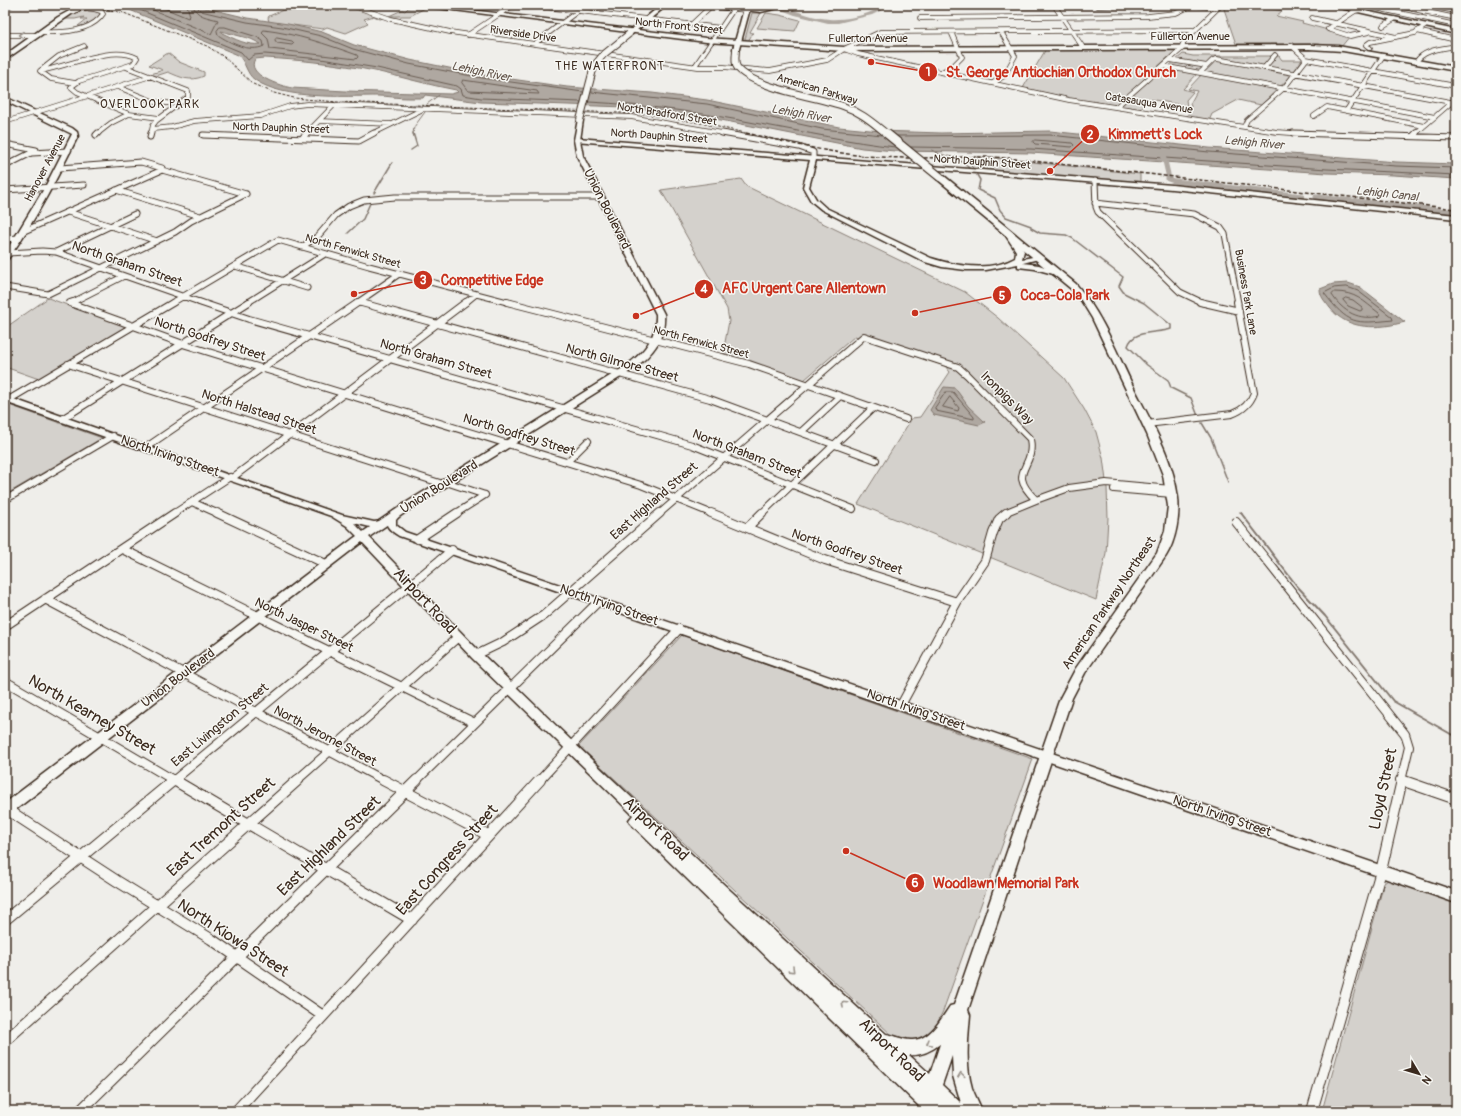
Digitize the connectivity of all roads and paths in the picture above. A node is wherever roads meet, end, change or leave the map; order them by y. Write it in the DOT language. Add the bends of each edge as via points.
graph roads {
  1 [pos="11,5"];
  2 [pos="44,5"];
  3 [pos="79,5"];
  4 [pos="84,5"];
  5 [pos="351,5"];
  6 [pos="416,5"];
  7 [pos="513,5"];
  8 [pos="528,5"];
  9 [pos="586,5"];
  10 [pos="664,5"];
  11 [pos="692,5"];
  12 [pos="788,5"];
  13 [pos="1097,5"];
  14 [pos="1139,5"];
  15 [pos="1193,5"];
  16 [pos="1196,5"];
  17 [pos="1220,5"];
  18 [pos="1329,5"];
  19 [pos="1382,5"];
  20 [pos="1394,5"];
  21 [pos="433,6"];
  22 [pos="709,6"];
  23 [pos="1023,6"];
  24 [pos="1055,6"];
  25 [pos="1371,7"];
  26 [pos="5,8"];
  27 [pos="724,8"];
  28 [pos="748,8"];
  29 [pos="1217,8"];
  30 [pos="1440,8"];
  31 [pos="72,9"];
  32 [pos="733,10"];
  33 [pos="1355,10"];
  34 [pos="578,11"];
  35 [pos="1456,11"];
  36 [pos="498,15"];
  37 [pos="1062,17"];
  38 [pos="1106,17"];
  39 [pos="920,18"];
  40 [pos="1312,18"];
  41 [pos="1456,18"];
  42 [pos="647,19"];
  43 [pos="1394,19"];
  44 [pos="563,23"];
  45 [pos="1336,23"];
  46 [pos="692,24"];
  47 [pos="1383,26"];
  48 [pos="1425,26"];
  49 [pos="1456,26"];
  50 [pos="721,28"];
  51 [pos="1193,30"];
  52 [pos="1074,31"];
  53 [pos="1372,31"];
  54 [pos="1417,31"];
  55 [pos="1450,31"];
  56 [pos="951,32"];
  57 [pos="1001,32"];
  58 [pos="1456,32"];
  59 [pos="40,33"];
  60 [pos="631,33"];
  61 [pos="5,35"];
  62 [pos="468,35"];
  63 [pos="1396,37"];
  64 [pos="713,40"];
  65 [pos="1456,40"];
  66 [pos="738,42"];
  67 [pos="534,44"];
  68 [pos="84,46"];
  69 [pos="1082,46"];
  70 [pos="1183,46"];
  71 [pos="1292,46"];
  72 [pos="1456,46"];
  73 [pos="820,47"];
  74 [pos="958,48"];
  75 [pos="1009,48"];
  76 [pos="1036,48"];
  77 [pos="1370,48"];
  78 [pos="844,49"];
  79 [pos="1275,55"];
  80 [pos="1383,56"];
  81 [pos="5,58"];
  82 [pos="1306,59"];
  83 [pos="1170,60"];
  84 [pos="1416,62"];
  85 [pos="694,66"];
  86 [pos="1163,66"];
  87 [pos="1207,66"];
  88 [pos="126,67"];
  89 [pos="1264,68"];
  90 [pos="1456,68"];
  91 [pos="40,71"];
  92 [pos="1373,71"];
  93 [pos="942,72"];
  94 [pos="1200,73"];
  95 [pos="1296,74"];
  96 [pos="151,76"];
  97 [pos="75,83"];
  98 [pos="993,83"];
  99 [pos="1363,86"];
  100 [pos="1456,86"];
  101 [pos="118,87"];
  102 [pos="1284,88"];
  103 [pos="86,96"];
  104 [pos="1456,98"];
  105 [pos="1353,101"];
  106 [pos="7,102"];
  107 [pos="1454,102"];
  108 [pos="178,104"];
  109 [pos="334,105"];
  110 [pos="1116,107"];
  111 [pos="423,109"];
  112 [pos="1346,111"];
  113 [pos="34,113"];
  114 [pos="129,114"];
  115 [pos="1314,116"];
  116 [pos="1435,117"];
  117 [pos="159,118"];
  118 [pos="319,121"];
  119 [pos="5,122"];
  120 [pos="391,124"];
  121 [pos="1424,126"];
  122 [pos="1244,127"];
  123 [pos="153,129"];
  124 [pos="96,135"];
  125 [pos="203,135"];
  126 [pos="1413,136"];
  127 [pos="150,137"];
  128 [pos="302,138"];
  129 [pos="1456,138"];
  130 [pos="577,140"];
  131 [pos="5,144"];
  132 [pos="34,151"];
  133 [pos="68,151"];
  134 [pos="813,159"];
  135 [pos="5,166"];
  136 [pos="60,168"];
  137 [pos="162,170"];
  138 [pos="940,177"];
  139 [pos="1095,181"];
  140 [pos="84,185"];
  141 [pos="49,187"];
  142 [pos="5,190"];
  143 [pos="116,190"];
  144 [pos="602,197"];
  145 [pos="1095,203"];
  146 [pos="68,212"];
  147 [pos="136,214"];
  148 [pos="200,216"];
  149 [pos="1456,218"];
  150 [pos="112,226"];
  151 [pos="1006,231"];
  152 [pos="20,235"];
  153 [pos="5,239"];
  154 [pos="157,241"];
  155 [pos="302,247"];
  156 [pos="56,252"];
  157 [pos="325,254"];
  158 [pos="7,255"];
  159 [pos="1038,258"];
  160 [pos="1007,265"];
  161 [pos="235,266"];
  162 [pos="102,268"];
  163 [pos="1057,273"];
  164 [pos="399,274"];
  165 [pos="124,276"];
  166 [pos="282,281"];
  167 [pos="5,287"];
  168 [pos="307,288"];
  169 [pos="476,294"];
  170 [pos="183,296"];
  171 [pos="358,302"];
  172 [pos="1239,311"];
  173 [pos="231,313"];
  174 [pos="436,324"];
  175 [pos="134,326"];
  176 [pos="308,336"];
  177 [pos="864,336"];
  178 [pos="656,340"];
  179 [pos="182,344"];
  180 [pos="390,359"];
  181 [pos="68,364"];
  182 [pos="261,368"];
  183 [pos="618,374"];
  184 [pos="122,381"];
  185 [pos="808,385"];
  186 [pos="344,394"];
  187 [pos="840,396"];
  188 [pos="6,400"];
  189 [pos="203,408"];
  190 [pos="564,408"];
  191 [pos="873,408"];
  192 [pos="62,419"];
  193 [pos="906,419"];
  194 [pos="768,420"];
  195 [pos="1146,424"];
  196 [pos="801,432"];
  197 [pos="289,435"];
  198 [pos="114,436"];
  199 [pos="588,441"];
  200 [pos="507,444"];
  201 [pos="834,445"];
  202 [pos="145,448"];
  203 [pos="724,458"];
  204 [pos="876,460"];
  205 [pos="567,462"];
  206 [pos="231,477"];
  207 [pos="444,483"];
  208 [pos="793,485"];
  209 [pos="1172,492"];
  210 [pos="677,499"];
  211 [pos="5,500"];
  212 [pos="1036,500"];
  213 [pos="192,502"];
  214 [pos="853,509"];
  215 [pos="397,513"];
  216 [pos="334,514"];
  217 [pos="1236,522"];
  218 [pos="381,524"];
  219 [pos="747,528"];
  220 [pos="361,538"];
  221 [pos="418,539"];
  222 [pos="122,548"];
  223 [pos="452,550"];
  224 [pos="326,564"];
  225 [pos="407,588"];
  226 [pos="570,591"];
  227 [pos="45,599"];
  228 [pos="599,601"];
  229 [pos="957,602"];
  230 [pos="259,616"];
  231 [pos="7,621"];
  232 [pos="680,629"];
  233 [pos="455,638"];
  234 [pos="331,651"];
  235 [pos="476,655"];
  236 [pos="184,674"];
  237 [pos="5,681"];
  238 [pos="400,686"];
  239 [pos="508,691"];
  240 [pos="901,705"];
  241 [pos="256,712"];
  242 [pos="476,723"];
  243 [pos="100,737"];
  244 [pos="568,750"];
  245 [pos="328,751"];
  246 [pos="1047,754"];
  247 [pos="174,780"];
  248 [pos="1401,780"];
  249 [pos="405,792"];
  250 [pos="1456,799"];
  251 [pos="5,809"];
  252 [pos="248,823"];
  253 [pos="488,835"];
  254 [pos="80,858"];
  255 [pos="327,870"];
  256 [pos="1381,871"];
  257 [pos="1456,897"];
  258 [pos="156,906"];
  259 [pos="5,920"];
  260 [pos="412,920"];
  261 [pos="237,957"];
  262 [pos="962,1003"];
  263 [pos="323,1016"];
  264 [pos="880,1038"];
  265 [pos="5,1041"];
  266 [pos="931,1103"];
  267 [pos="80,1111"];
  268 [pos="236,1111"];
  269 [pos="958,1111"];
  270 [pos="974,1111"];
  271 [pos="1312,1111"];
  1 -- 26 [label="street"];
  2 -- 31 [label="street"];
  3 -- 31 [label="main road, bridge"];
  4 -- 31 [label="main road, bridge"];
  5 -- 62 [label="street, Riverside Drive" via="394,20"];
  6 -- 21 [label="street, North Front Street"];
  7 -- 36 [label="street"];
  8 -- 34 [label="street"];
  9 -- 34 [label="street"];
  10 -- 42 [label="main road, Union Boulevard"];
  11 -- 22 [label="street"];
  12 -- 28 [label="street" via="768,9"];
  13 -- 14 [label="street"];
  13 -- 38 [label="street"];
  15 -- 38 [label="street" via="1182,11 1161,15"];
  16 -- 29 [label="street"];
  17 -- 29 [label="street"];
  18 -- 33 [label="street"];
  19 -- 25 [label="street"];
  20 -- 41 [label="street"];
  21 -- 36 [label="street, North Front Street"];
  22 -- 27 [label="street"];
  22 -- 46 [label="street"];
  23 -- 24 [label="street"];
  24 -- 37 [label="street"];
  25 -- 33 [label="street"];
  25 -- 49 [label="street"];
  27 -- 28 [label="street"];
  27 -- 32 [label="street"];
  28 -- 32 [label="street"];
  28 -- 66 [label="main road"];
  29 -- 51 [label="street"];
  30 -- 35 [label="street"];
  31 -- 59 [label="main road"];
  31 -- 59 [label="street" via="97,10 103,14 98,20 86,26 60,32"];
  32 -- 50 [label="street"];
  33 -- 43 [label="street"];
  33 -- 45 [label="street"];
  34 -- 42 [label="street"];
  34 -- 44 [label="street"];
  36 -- 44 [label="street, North Front Street"];
  36 -- 62 [label="street"];
  37 -- 38 [label="street"];
  37 -- 39 [label="street"];
  37 -- 52 [label="street"];
  40 -- 45 [label="street"];
  42 -- 46 [label="street"];
  42 -- 60 [label="main road, Union Boulevard"];
  43 -- 47 [label="street"];
  43 -- 48 [label="street"];
  44 -- 60 [label="street, North Front Street"];
  44 -- 67 [label="street"];
  45 -- 53 [label="street"];
  45 -- 53 [label="street" via="1328,29 1350,36"];
  46 -- 50 [label="street"];
  48 -- 54 [label="street"];
  48 -- 55 [label="street"];
  49 -- 55 [label="street"];
  50 -- 64 [label="street"];
  51 -- 52 [label="street"];
  51 -- 70 [label="street"];
  52 -- 57 [label="street"];
  52 -- 69 [label="street"];
  53 -- 63 [label="street"];
  54 -- 63 [label="street"];
  54 -- 65 [label="street"];
  55 -- 58 [label="street"];
  56 -- 57 [label="street"];
  56 -- 74 [label="street"];
  56 -- 78 [label="street, Riverside Drive" via="878,33"];
  57 -- 75 [label="street"];
  59 -- 61 [label="street, one-way"];
  59 -- 81 [label="main road"];
  60 -- 64 [label="street, North Front Street"];
  60 -- 130 [label="main road, Union Boulevard, bridge" via="597,62 592,70"];
  62 -- 67 [label="street, Riverside Drive"];
  63 -- 77 [label="street" via="1370,42 1366,45"];
  64 -- 66 [label="street, North Front Street"];
  64 -- 85 [label="street"];
  66 -- 73 [label="street, North Front Street"];
  66 -- 138 [label="main road, American Parkway, bridge" via="735,60 737,67 750,77 862,114"];
  67 -- 85 [label="street, Riverside Drive"];
  68 -- 91 [label="street" via="58,56"];
  69 -- 70 [label="street, Fullerton Avenue"];
  69 -- 76 [label="street, Fullerton Avenue"];
  70 -- 71 [label="street, Fullerton Avenue"];
  70 -- 76 [label="street, Fullerton Avenue"];
  70 -- 83 [label="street"];
  71 -- 80 [label="street, Fullerton Avenue" via="1343,49"];
  71 -- 82 [label="street"];
  72 -- 84 [label="street" via="1425,53"];
  73 -- 78 [label="street, Fullerton Avenue"];
  74 -- 75 [label="street, Fullerton Avenue"];
  74 -- 78 [label="street, Fullerton Avenue"];
  74 -- 93 [label="street" via="962,56 954,65"];
  75 -- 76 [label="street, Fullerton Avenue"];
  75 -- 98 [label="street" via="1015,56 1004,76"];
  78 -- 85 [label="street, Riverside Drive" via="827,60 770,71"];
  78 -- 93 [label="street, Catasauqua Avenue"];
  79 -- 89 [label="street"];
  80 -- 84 [label="street, Fullerton Avenue"];
  80 -- 92 [label="street"];
  82 -- 92 [label="street"];
  82 -- 95 [label="street"];
  83 -- 86 [label="street"];
  83 -- 87 [label="street"];
  84 -- 90 [label="street, Fullerton Avenue"];
  86 -- 94 [label="street"];
  86 -- 110 [label="street"];
  87 -- 89 [label="street" via="1215,59"];
  87 -- 94 [label="street"];
  88 -- 91 [label="street" via="138,58 134,55 112,54"];
  88 -- 96 [label="street"];
  88 -- 97 [label="street"];
  89 -- 95 [label="street"];
  91 -- 97 [label="street" via="59,81"];
  92 -- 99 [label="street"];
  92 -- 100 [label="street"];
  93 -- 98 [label="street, Catasauqua Avenue"];
  94 -- 102 [label="street"];
  95 -- 99 [label="street"];
  95 -- 102 [label="street"];
  96 -- 101 [label="street"];
  96 -- 108 [label="street" via="188,91 189,94"];
  97 -- 103 [label="street" via="72,89"];
  98 -- 110 [label="street, Catasauqua Avenue"];
  99 -- 105 [label="street"];
  99 -- 107 [label="street"];
  101 -- 103 [label="street"];
  101 -- 108 [label="street" via="154,102"];
  102 -- 105 [label="street"];
  102 -- 122 [label="street" via="1247,120"];
  103 -- 113 [label="street"];
  103 -- 114 [label="street"];
  104 -- 107 [label="street"];
  105 -- 112 [label="street"];
  105 -- 116 [label="street"];
  106 -- 113 [label="main road, Hanover Avenue"];
  107 -- 116 [label="street"];
  108 -- 117 [label="street"];
  109 -- 111 [label="street, North Bradford Street"];
  109 -- 118 [label="street"];
  109 -- 123 [label="street, North Bradford Street" via="298,105 260,116 194,121"];
  110 -- 122 [label="street, Catasauqua Avenue"];
  111 -- 120 [label="street"];
  111 -- 134 [label="street, North Bradford Street" via="631,117 805,148 813,152"];
  112 -- 115 [label="street" via="1324,108"];
  112 -- 121 [label="street"];
  113 -- 119 [label="street"];
  113 -- 133 [label="main road, Hanover Avenue" via="75,133 75,139"];
  114 -- 117 [label="street"];
  114 -- 124 [label="street" via="116,119"];
  116 -- 121 [label="street"];
  117 -- 123 [label="street"];
  118 -- 120 [label="street"];
  118 -- 128 [label="street"];
  120 -- 128 [label="street, North Dauphin Street" via="359,141"];
  121 -- 126 [label="street"];
  122 -- 126 [label="street, Catasauqua Avenue" via="1307,135"];
  123 -- 127 [label="street"];
  125 -- 128 [label="street, North Dauphin Street"];
  126 -- 129 [label="street, Catasauqua Avenue"];
  130 -- 134 [label="street, North Dauphin Street"];
  130 -- 144 [label="main road, Union Boulevard" via="583,162"];
  131 -- 132 [label="street"];
  132 -- 133 [label="street"];
  132 -- 135 [label="street"];
  133 -- 136 [label="main road, Hanover Avenue"];
  134 -- 139 [label="street, North Dauphin Street"];
  134 -- 160 [label="street" via="806,187 812,200 824,209 937,263 971,269"];
  136 -- 137 [label="street" via="141,162"];
  136 -- 141 [label="main road, Hanover Avenue"];
  137 -- 143 [label="street"];
  137 -- 148 [label="street" via="246,194"];
  138 -- 151 [label="main road, American Parkway Northeast"];
  139 -- 145 [label="street"];
  139 -- 149 [label="street, North Dauphin Street"];
  140 -- 141 [label="street"];
  141 -- 142 [label="street"];
  141 -- 152 [label="main road, Hanover Avenue"];
  143 -- 146 [label="street"];
  143 -- 148 [label="street"];
  144 -- 155 [label="street" via="384,197 364,200 337,214 318,237"];
  144 -- 178 [label="main road, Union Boulevard" via="660,314"];
  145 -- 172 [label="street" via="1098,212 1180,292 1195,301"];
  145 -- 172 [label="street, Business Park Lane" via="1194,214 1220,226 1225,234"];
  146 -- 150 [label="street"];
  146 -- 152 [label="street"];
  147 -- 150 [label="street"];
  148 -- 154 [label="street"];
  150 -- 154 [label="street"];
  150 -- 156 [label="street"];
  151 -- 159 [label="main road, American Parkway Northeast"];
  151 -- 160 [label="street" via="1021,254"];
  152 -- 153 [label="street"];
  152 -- 158 [label="main road, Hanover Avenue"];
  154 -- 162 [label="street"];
  155 -- 157 [label="street, North Fenwick Street"];
  155 -- 161 [label="street, North Fenwick Street" via="278,240"];
  156 -- 158 [label="street, North Graham Street"];
  156 -- 162 [label="street, North Graham Street"];
  157 -- 164 [label="street, North Fenwick Street"];
  157 -- 166 [label="street"];
  159 -- 160 [label="street"];
  159 -- 163 [label="main road, American Parkway Northeast"];
  160 -- 163 [label="street" via="1029,266"];
  161 -- 166 [label="street"];
  161 -- 170 [label="street"];
  162 -- 165 [label="street, North Graham Street"];
  162 -- 167 [label="street" via="48,294"];
  163 -- 195 [label="main road, American Parkway Northeast" via="1078,291 1090,307"];
  164 -- 169 [label="street, North Fenwick Street"];
  164 -- 171 [label="street"];
  165 -- 170 [label="street, North Graham Street"];
  165 -- 175 [label="street, North Godfrey Street" via="70,303"];
  166 -- 168 [label="street"];
  166 -- 173 [label="street"];
  169 -- 174 [label="street"];
  169 -- 178 [label="street, North Fenwick Street"];
  170 -- 173 [label="street, North Graham Street"];
  170 -- 175 [label="street"];
  171 -- 174 [label="street, North Gilmore Street"];
  171 -- 176 [label="street"];
  172 -- 195 [label="street, Business Park Lane" via="1254,393 1250,404 1232,414"];
  173 -- 176 [label="street, North Graham Street"];
  173 -- 179 [label="street"];
  174 -- 180 [label="street"];
  174 -- 183 [label="street, North Gilmore Street"];
  175 -- 179 [label="street, North Godfrey Street"];
  175 -- 181 [label="street"];
  176 -- 180 [label="street, North Graham Street"];
  176 -- 182 [label="street"];
  177 -- 185 [label="street, East Highland Street"];
  177 -- 212 [label="street, Ironpigs Way" via="953,365 967,375 1030,439 1032,452 1022,473 1022,482"];
  178 -- 183 [label="main road, Union Boulevard" via="642,357"];
  178 -- 185 [label="street, North Fenwick Street" via="749,364"];
  179 -- 182 [label="street, North Godfrey Street"];
  179 -- 184 [label="street"];
  180 -- 186 [label="street"];
  180 -- 190 [label="street, North Graham Street"];
  181 -- 184 [label="street, North Halstead Street"];
  181 -- 188 [label="street"];
  182 -- 186 [label="street, North Godfrey Street"];
  182 -- 189 [label="street"];
  183 -- 190 [label="main road, Union Boulevard"];
  183 -- 194 [label="street, North Gilmore Street" via="710,399"];
  184 -- 189 [label="street, North Halstead Street"];
  184 -- 192 [label="street"];
  185 -- 187 [label="street, North Fenwick Street"];
  185 -- 194 [label="street, East Highland Street"];
  186 -- 197 [label="street"];
  186 -- 200 [label="street, North Godfrey Street"];
  187 -- 191 [label="street, North Fenwick Street"];
  187 -- 196 [label="street"];
  188 -- 192 [label="street, North Irving Street"];
  189 -- 197 [label="street, North Halstead Street"];
  189 -- 202 [label="street"];
  190 -- 200 [label="main road, Union Boulevard"];
  190 -- 203 [label="street, North Graham Street" via="692,445"];
  191 -- 193 [label="street, North Fenwick Street"];
  191 -- 201 [label="street"];
  192 -- 198 [label="street, North Irving Street"];
  194 -- 196 [label="street, North Gilmore Street"];
  194 -- 203 [label="street, East Highland Street"];
  195 -- 209 [label="main road, American Parkway Northeast" via="1165,465"];
  196 -- 201 [label="street, North Gilmore Street"];
  197 -- 206 [label="street"];
  197 -- 207 [label="street, North Halstead Street"];
  198 -- 202 [label="street, North Irving Street"];
  198 -- 211 [label="street"];
  199 -- 205 [label="street"];
  200 -- 205 [label="street, North Godfrey Street"];
  200 -- 207 [label="main road, Union Boulevard"];
  201 -- 204 [label="street, North Gilmore Street"];
  201 -- 208 [label="street"];
  202 -- 206 [label="street, North Irving Street"];
  203 -- 208 [label="street, North Graham Street"];
  203 -- 210 [label="street, East Highland Street"];
  205 -- 210 [label="street, North Godfrey Street"];
  206 -- 213 [label="street"];
  206 -- 216 [label="street, North Irving Street"];
  207 -- 215 [label="main road, Union Boulevard"];
  207 -- 221 [label="street, North Halstead Street" via="484,495"];
  208 -- 214 [label="street, North Graham Street"];
  208 -- 219 [label="street"];
  209 -- 212 [label="street" via="1107,488 1099,485 1069,488"];
  209 -- 246 [label="main road, American Parkway Northeast" via="1172,524 1162,554 1080,671 1066,698"];
  210 -- 219 [label="street, North Godfrey Street"];
  210 -- 226 [label="street, East Highland Street"];
  212 -- 229 [label="street" via="1009,511 999,519 992,533 985,561"];
  213 -- 222 [label="street"];
  213 -- 224 [label="street"];
  215 -- 218 [label="main road, Union Boulevard"];
  215 -- 221 [label="street, North Irving Street" via="391,520 392,526 402,534"];
  216 -- 218 [label="street" via="374,525"];
  216 -- 220 [label="street, North Irving Street"];
  217 -- 248 [label="street, Lloyd Street" via="1405,734 1409,747"];
  218 -- 220 [label="main road, Union Boulevard"];
  219 -- 229 [label="street, North Godfrey Street" via="825,560"];
  220 -- 224 [label="main road, Union Boulevard"];
  220 -- 225 [label="main road, Airport Road"];
  221 -- 223 [label="street, North Irving Street"];
  222 -- 227 [label="street"];
  222 -- 230 [label="street, North Jasper Street"];
  223 -- 225 [label="street, East Livingston Street"];
  223 -- 226 [label="street, North Irving Street"];
  224 -- 230 [label="main road, Union Boulevard"];
  225 -- 233 [label="main road, Airport Road"];
  225 -- 234 [label="street, East Livingston Street"];
  226 -- 228 [label="street, North Irving Street"];
  226 -- 235 [label="street, East Highland Street" via="532,624"];
  227 -- 231 [label="street"];
  227 -- 236 [label="street, North Jerome Street"];
  228 -- 232 [label="street, North Irving Street"];
  228 -- 239 [label="street, East Highland Street"];
  229 -- 240 [label="street"];
  230 -- 234 [label="street, North Jasper Street"];
  230 -- 236 [label="main road, Union Boulevard"];
  232 -- 240 [label="street, North Irving Street"];
  232 -- 244 [label="street, East Congress Street"];
  233 -- 235 [label="main road, Airport Road"];
  233 -- 238 [label="street, East Tremont Street"];
  233 -- 239 [label="main road, Airport Road"];
  234 -- 238 [label="street, North Jasper Street"];
  234 -- 241 [label="street, East Livingston Street"];
  235 -- 239 [label="main road, Airport Road"];
  236 -- 241 [label="street, North Jerome Street"];
  236 -- 243 [label="main road, Union Boulevard"];
  237 -- 243 [label="street, North Kearney Street"];
  238 -- 242 [label="street, North Jasper Street"];
  238 -- 245 [label="street, East Tremont Street"];
  239 -- 242 [label="street, East Highland Street"];
  239 -- 244 [label="main road, Airport Road"];
  240 -- 246 [label="street, North Irving Street"];
  241 -- 245 [label="street, North Jerome Street"];
  241 -- 247 [label="street, East Livingston Street"];
  242 -- 249 [label="street, East Highland Street"];
  243 -- 247 [label="street, North Kearney Street"];
  243 -- 251 [label="main road, Union Boulevard"];
  244 -- 253 [label="street, East Congress Street"];
  264 -- 244 [label="main road, Airport Road, one-way"];
  244 -- 266 [label="main road, Airport Road, one-way"];
  245 -- 249 [label="street, North Jerome Street"];
  245 -- 252 [label="street, East Tremont Street"];
  246 -- 256 [label="street, North Irving Street"];
  246 -- 262 [label="main road, American Parkway Northeast"];
  247 -- 252 [label="street, North Kearney Street"];
  247 -- 254 [label="street, East Livingston Street"];
  248 -- 250 [label="street"];
  248 -- 256 [label="street, Lloyd Street"];
  249 -- 253 [label="street, North Jerome Street"];
  249 -- 255 [label="street, East Highland Street"];
  251 -- 254 [label="street, North Kiowa Street"];
  252 -- 255 [label="street, North Kearney Street"];
  252 -- 258 [label="street, East Tremont Street"];
  253 -- 260 [label="street, East Congress Street"];
  254 -- 258 [label="street, North Kiowa Street"];
  254 -- 259 [label="street, East Livingston Street"];
  255 -- 260 [label="street, North Kearney Street"];
  255 -- 261 [label="street, East Highland Street"];
  256 -- 257 [label="street, North Irving Street"];
  256 -- 271 [label="street, Lloyd Street"];
  258 -- 261 [label="street, North Kiowa Street"];
  258 -- 265 [label="street, East Tremont Street"];
  260 -- 263 [label="street, East Congress Street"];
  261 -- 263 [label="street, North Kiowa Street"];
  261 -- 267 [label="street, East Highland Street"];
  262 -- 264 [label="main road, one-way" via="936,1039 926,1045 910,1049"];
  262 -- 266 [label="main road, American Parkway Northeast"];
  270 -- 262 [label="main road, one-way" via="965,1095 960,1071"];
  263 -- 268 [label="street, East Congress Street"];
  264 -- 266 [label="main road, Airport Road"];
  266 -- 269 [label="main road, Airport Road"];
}
